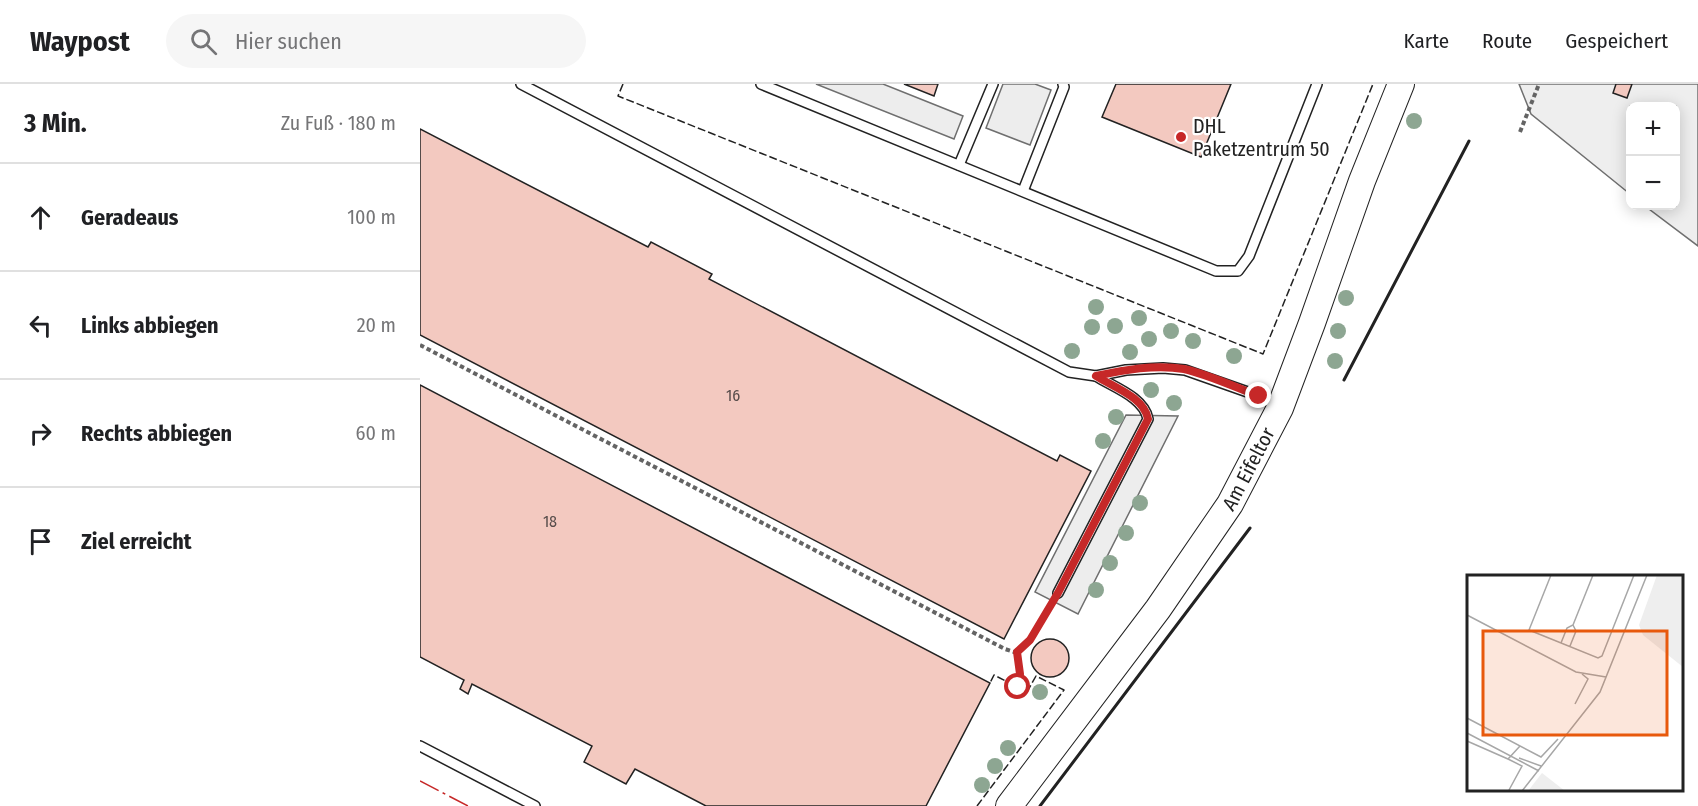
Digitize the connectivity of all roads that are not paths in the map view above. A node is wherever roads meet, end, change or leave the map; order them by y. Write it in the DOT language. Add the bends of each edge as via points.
graph roads {
  1 [pos="521,84"];
  2 [pos="761,84"];
  3 [pos="993,84"];
  4 [pos="1063,84"];
  5 [pos="1317,84"];
  6 [pos="1401,84"];
  7 [pos="959,165"];
  8 [pos="1023,191"];
  9 [pos="1096,376"];
  10 [pos="1280,408"];
  11 [pos="1058,593"];
  12 [pos="420,746"];
  13 [pos="535,806"];
  14 [pos="1009,806"];
  1 -- 9 [label="lane" via="1069,372"];
  2 -- 7 [label="lane"];
  3 -- 7 [label="lane"];
  4 -- 8 [label="lane"];
  5 -- 8 [label="lane" via="1249,256 1238,271 1216,271"];
  6 -- 10 [label="main road, Am Eifeltor"];
  7 -- 8 [label="lane"];
  9 -- 10 [label="lane" via="1126,370 1185,370 1259,396"];
  9 -- 11 [label="lane" via="1138,401 1148,419"];
  10 -- 14 [label="main road, Am Eifeltor" via="1230,504 1158,609"];
  12 -- 13 [label="lane"];
}
